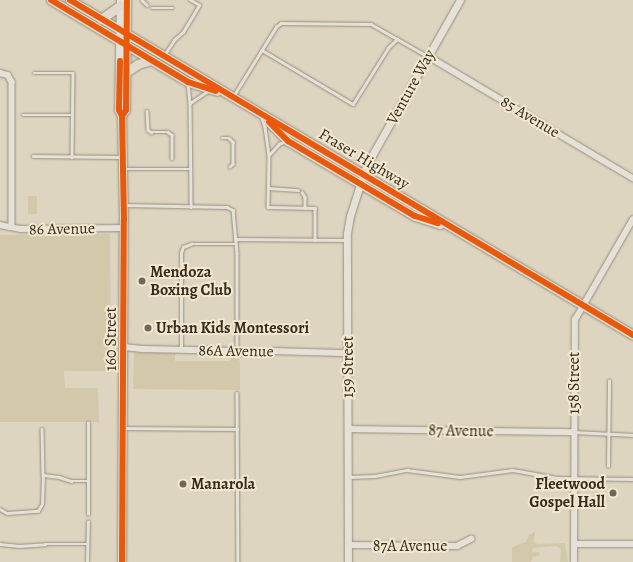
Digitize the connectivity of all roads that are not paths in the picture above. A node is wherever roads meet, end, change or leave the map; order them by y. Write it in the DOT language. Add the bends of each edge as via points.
graph roads {
  1 [pos="51,0"];
  2 [pos="70,0"];
  3 [pos="142,0"];
  4 [pos="190,0"];
  5 [pos="460,0"];
  6 [pos="123,2"];
  7 [pos="147,6"];
  8 [pos="152,8"];
  9 [pos="173,8"];
  10 [pos="102,19"];
  11 [pos="124,33"];
  12 [pos="397,39"];
  13 [pos="123,44"];
  14 [pos="262,50"];
  15 [pos="164,56"];
  16 [pos="428,56"];
  17 [pos="151,60"];
  18 [pos="126,72"];
  19 [pos="0,73"];
  20 [pos="34,73"];
  21 [pos="188,82"];
  22 [pos="212,90"];
  23 [pos="234,96"];
  24 [pos="190,103"];
  25 [pos="147,111"];
  26 [pos="260,112"];
  27 [pos="23,115"];
  28 [pos="72,115"];
  29 [pos="122,116"];
  30 [pos="222,138"];
  31 [pos="288,141"];
  32 [pos="268,155"];
  33 [pos="33,156"];
  34 [pos="72,157"];
  35 [pos="124,158"];
  36 [pos="172,158"];
  37 [pos="230,167"];
  38 [pos="124,169"];
  39 [pos="190,169"];
  40 [pos="363,174"];
  41 [pos="633,178"];
  42 [pos="360,183"];
  43 [pos="268,188"];
  44 [pos="298,190"];
  45 [pos="302,192"];
  46 [pos="124,204"];
  47 [pos="190,207"];
  48 [pos="305,208"];
  49 [pos="633,220"];
  50 [pos="0,224"];
  51 [pos="12,227"];
  52 [pos="124,228"];
  53 [pos="456,229"];
  54 [pos="235,239"];
  55 [pos="315,240"];
  56 [pos="347,240"];
  57 [pos="236,244"];
  58 [pos="583,305"];
  59 [pos="633,335"];
  60 [pos="124,347"];
  61 [pos="181,350"];
  62 [pos="236,351"];
  63 [pos="348,353"];
  64 [pos="609,381"];
  65 [pos="237,393"];
  66 [pos="88,424"];
  67 [pos="123,428"];
  68 [pos="42,429"];
  69 [pos="237,429"];
  70 [pos="348,429"];
  71 [pos="574,432"];
  72 [pos="608,434"];
  73 [pos="633,434"];
  74 [pos="608,466"];
  75 [pos="42,475"];
  76 [pos="348,477"];
  77 [pos="574,478"];
  78 [pos="633,480"];
  79 [pos="88,481"];
  80 [pos="0,509"];
  81 [pos="88,514"];
  82 [pos="88,522"];
  83 [pos="471,539"];
  84 [pos="0,544"];
  85 [pos="88,544"];
  86 [pos="574,544"];
  87 [pos="633,544"];
  88 [pos="348,545"];
  89 [pos="87,562"];
  90 [pos="122,562"];
  91 [pos="238,562"];
  92 [pos="348,562"];
  93 [pos="574,562"];
  1 -- 13 [label="main road, Fraser Highway"];
  2 -- 10 [label="main road, Fraser Highway"];
  3 -- 7 [label="lane"];
  4 -- 15 [label="lane" via="199,5 183,32 174,40"];
  5 -- 16 [label="street, Venture Way"];
  6 -- 10 [label="main road"];
  6 -- 11 [label="main road, 160 Street"];
  8 -- 9 [label="lane"];
  10 -- 11 [label="main road, Fraser Highway"];
  11 -- 13 [label="main road, 160 Street"];
  11 -- 15 [label="main road, Fraser Highway"];
  12 -- 14 [label="lane" via="366,23 282,23 277,26"];
  12 -- 14 [label="lane" via="388,48 353,104"];
  12 -- 16 [label="lane"];
  13 -- 17 [label="main road, Fraser Highway"];
  13 -- 18 [label="main road, 160 Street"];
  13 -- 29 [label="main road, 160 Street" via="118,110"];
  14 -- 23 [label="lane"];
  15 -- 23 [label="main road, Fraser Highway"];
  16 -- 40 [label="street, Venture Way"];
  16 -- 41 [label="street, 85 Avenue"];
  17 -- 18 [label="main road" via="138,64"];
  17 -- 21 [label="main road, Fraser Highway"];
  18 -- 29 [label="main road, 160 Street" via="126,110"];
  19 -- 51 [label="street" via="8,75 11,79"];
  20 -- 28 [label="lane" via="73,73"];
  21 -- 22 [label="main road, Fraser Highway"];
  21 -- 24 [label="lane"];
  22 -- 23 [label="main road, Fraser Highway"];
  22 -- 24 [label="lane"];
  23 -- 26 [label="main road, Fraser Highway"];
  24 -- 39 [label="lane"];
  25 -- 36 [label="lane" via="148,130 168,132 172,135"];
  26 -- 31 [label="main road, Fraser Highway"];
  26 -- 32 [label="lane" via="265,127"];
  26 -- 40 [label="main road, Fraser Highway"];
  27 -- 28 [label="lane"];
  28 -- 34 [label="lane"];
  29 -- 35 [label="main road, 160 Street"];
  30 -- 37 [label="lane" via="229,138 233,142 233,164"];
  31 -- 32 [label="lane" via="279,144"];
  31 -- 42 [label="main road, Fraser Highway"];
  32 -- 43 [label="lane"];
  33 -- 34 [label="lane"];
  34 -- 35 [label="lane"];
  35 -- 38 [label="main road, 160 Street"];
  38 -- 39 [label="lane"];
  38 -- 46 [label="main road, 160 Street"];
  39 -- 47 [label="lane"];
  40 -- 42 [label="street, 159 Street"];
  40 -- 53 [label="main road, Fraser Highway"];
  42 -- 53 [label="main road, Fraser Highway" via="415,216"];
  42 -- 56 [label="street, 159 Street" via="350,216"];
  43 -- 44 [label="lane"];
  43 -- 48 [label="lane" via="268,207"];
  45 -- 48 [label="lane" via="305,197"];
  46 -- 47 [label="lane"];
  46 -- 52 [label="main road, 160 Street"];
  47 -- 54 [label="lane" via="231,208 234,214"];
  48 -- 55 [label="lane" via="315,208"];
  49 -- 58 [label="street, 158 Street"];
  50 -- 51 [label="street, 86 Avenue"];
  51 -- 52 [label="street, 86 Avenue"];
  52 -- 60 [label="main road, 160 Street"];
  53 -- 58 [label="main road, Fraser Highway"];
  54 -- 55 [label="lane"];
  54 -- 57 [label="lane"];
  55 -- 56 [label="lane"];
  56 -- 63 [label="street, 159 Street"];
  57 -- 61 [label="lane" via="191,244 182,248"];
  57 -- 62 [label="lane"];
  58 -- 59 [label="main road, Fraser Highway"];
  58 -- 71 [label="street, 158 Street" via="574,327"];
  60 -- 61 [label="street, 86A Avenue"];
  60 -- 67 [label="main road, 160 Street"];
  61 -- 62 [label="street, 86A Avenue"];
  62 -- 63 [label="street, 86A Avenue"];
  63 -- 70 [label="street, 159 Street"];
  64 -- 72 [label="lane"];
  65 -- 69 [label="lane"];
  66 -- 79 [label="lane"];
  67 -- 69 [label="lane"];
  67 -- 90 [label="main road, 160 Street"];
  68 -- 75 [label="lane"];
  69 -- 91 [label="lane"];
  70 -- 71 [label="street, 87 Avenue"];
  70 -- 76 [label="street, 159 Street"];
  71 -- 72 [label="lane"];
  71 -- 77 [label="street, 158 Street"];
  72 -- 73 [label="lane"];
  72 -- 74 [label="lane"];
  75 -- 79 [label="lane" via="71,481"];
  75 -- 80 [label="lane" via="42,504 38,511 7,513"];
  76 -- 77 [label="lane" via="412,470 460,477 513,470 552,478"];
  76 -- 88 [label="street, 159 Street"];
  77 -- 78 [label="lane"];
  77 -- 86 [label="street, 158 Street"];
  79 -- 81 [label="lane"];
  82 -- 85 [label="lane"];
  83 -- 88 [label="street, 87A Avenue" via="457,546"];
  84 -- 85 [label="lane"];
  85 -- 89 [label="lane"];
  86 -- 87 [label="street"];
  86 -- 93 [label="street, 158 Street"];
  88 -- 92 [label="street, 159 Street"];
}
